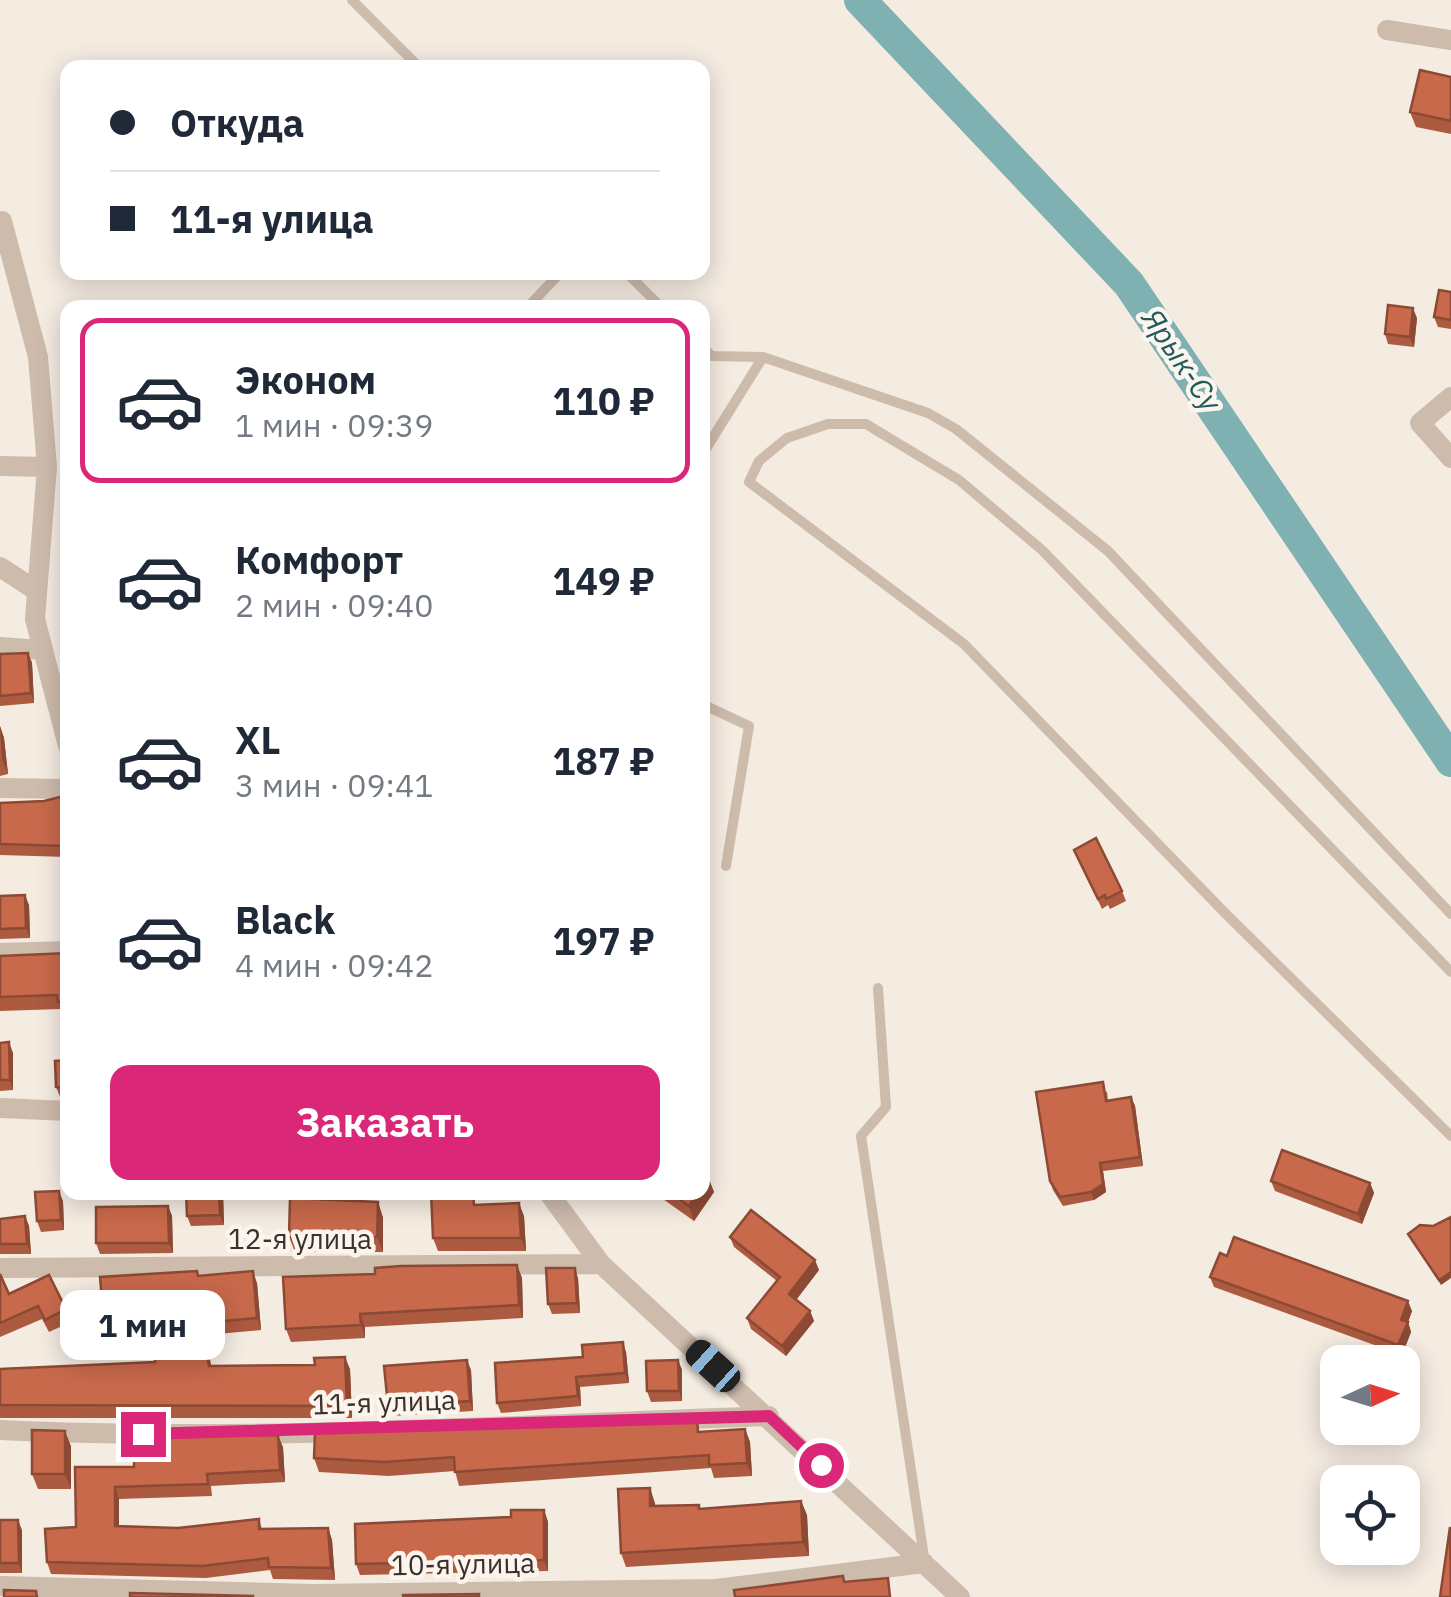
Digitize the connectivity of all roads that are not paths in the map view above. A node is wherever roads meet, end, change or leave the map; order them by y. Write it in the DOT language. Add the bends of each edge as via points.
graph roads {
  1 [pos="352,0"];
  2 [pos="1388,30"];
  3 [pos="1451,40"];
  4 [pos="412,60"];
  5 [pos="2,221"];
  6 [pos="554,280"];
  7 [pos="634,280"];
  8 [pos="535,300"];
  9 [pos="654,300"];
  10 [pos="710,354"];
  11 [pos="763,357"];
  12 [pos="1451,397"];
  13 [pos="710,442"];
  14 [pos="1451,458"];
  15 [pos="0,466"];
  16 [pos="47,467"];
  17 [pos="0,566"];
  18 [pos="37,591"];
  19 [pos="0,648"];
  20 [pos="42,650"];
  21 [pos="710,708"];
  22 [pos="60,716"];
  23 [pos="0,788"];
  24 [pos="60,788"];
  25 [pos="726,866"];
  26 [pos="1451,914"];
  27 [pos="60,951"];
  28 [pos="0,953"];
  29 [pos="1451,972"];
  30 [pos="878,988"];
  31 [pos="0,1108"];
  32 [pos="60,1110"];
  33 [pos="1451,1136"];
  34 [pos="554,1200"];
  35 [pos="601,1264"];
  36 [pos="0,1268"];
  37 [pos="769,1416"];
  38 [pos="0,1430"];
  39 [pos="924,1563"];
  40 [pos="0,1586"];
  41 [pos="960,1597"];
  1 -- 4 [label="lane"];
  2 -- 3 [label="street"];
  5 -- 16 [label="street" via="38,357"];
  6 -- 8 [label="lane"];
  7 -- 9 [label="lane"];
  10 -- 11 [label="lane"];
  11 -- 13 [label="lane"];
  11 -- 26 [label="lane" via="956,429 1108,551"];
  12 -- 14 [label="street" via="1420,423"];
  15 -- 16 [label="street"];
  16 -- 18 [label="street"];
  17 -- 18 [label="street"];
  18 -- 20 [label="street" via="34,619"];
  19 -- 20 [label="street"];
  20 -- 22 [label="street"];
  21 -- 25 [label="lane" via="749,726"];
  23 -- 24 [label="street"];
  27 -- 28 [label="street"];
  29 -- 33 [label="lane" via="1042,550 960,480 866,424 828,424 787,438 759,461 748,482 964,644"];
  30 -- 39 [label="lane" via="886,1107 861,1136"];
  31 -- 32 [label="street"];
  34 -- 35 [label="street"];
  35 -- 36 [label="street, 12-я улица"];
  35 -- 37 [label="street"];
  37 -- 38 [label="street, 11-я улица" via="337,1432"];
  37 -- 39 [label="street"];
  39 -- 40 [label="street, 10-я улица" via="716,1589 313,1594"];
  39 -- 41 [label="street"];
}
